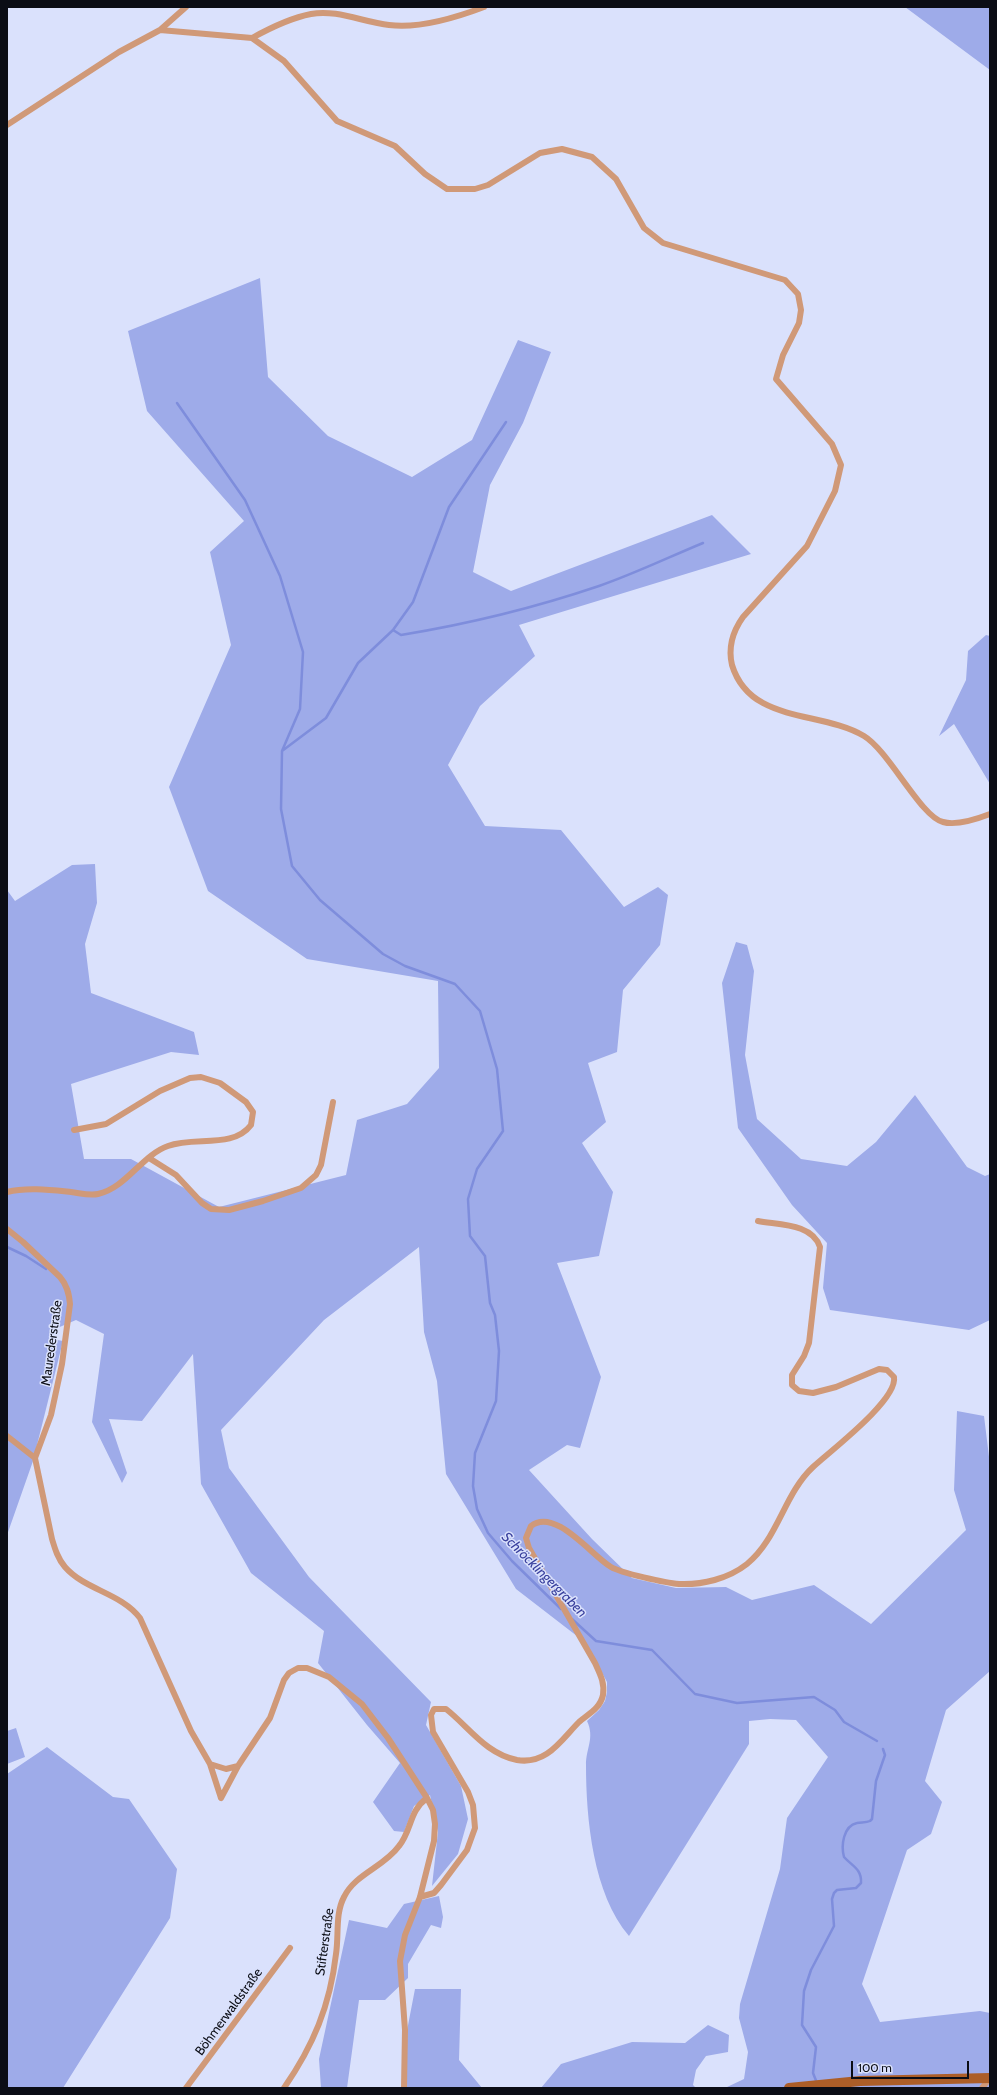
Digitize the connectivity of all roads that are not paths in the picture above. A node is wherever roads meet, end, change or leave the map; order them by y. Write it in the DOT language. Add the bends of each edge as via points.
graph roads {
  1 [pos="186,7"];
  2 [pos="484,7"];
  3 [pos="160,30"];
  4 [pos="252,38"];
  5 [pos="7,125"];
  6 [pos="990,814"];
  7 [pos="333,1102"];
  8 [pos="74,1130"];
  9 [pos="149,1158"];
  10 [pos="7,1192"];
  11 [pos="758,1220"];
  12 [pos="7,1229"];
  13 [pos="7,1436"];
  14 [pos="35,1458"];
  15 [pos="210,1764"];
  16 [pos="238,1766"];
  17 [pos="427,1798"];
  18 [pos="420,1897"];
  19 [pos="290,1948"];
  20 [pos="990,2078"];
  21 [pos="186,2088"];
  22 [pos="284,2088"];
  23 [pos="404,2088"];
  24 [pos="791,2088"];
  25 [pos="982,2088"];
  1 -- 3 [label="street"];
  2 -- 4 [label="street" via="416,25 389,26 329,13 311,14 276,25"];
  3 -- 4 [label="street"];
  3 -- 5 [label="street" via="120,52"];
  4 -- 6 [label="street" via="284,61 337,121 395,146 425,174 447,189 475,189 488,185 540,153 562,149 592,158 616,180 644,228 663,243 785,280 798,294 801,310 799,324 783,355 776,379 832,444 841,465 836,491 808,546 743,617 736,629 731,653 736,676 751,696 765,706 847,728 865,737 880,750 928,812 938,820 956,822"];
  7 -- 9 [label="street" via="321,1165 316,1175 301,1188 263,1201 229,1210 211,1209 176,1175"];
  8 -- 9 [label="street" via="106,1124 151,1096 175,1084 201,1076 220,1083 252,1108 254,1117 251,1125 237,1137 177,1143 160,1149"];
  9 -- 10 [label="street" via="113,1188 96,1194 44,1190"];
  11 -- 18 [label="street" via="803,1229 816,1239 820,1247 810,1338 804,1356 792,1375 791,1382 794,1388 803,1392 819,1392 883,1369 892,1374 894,1384 856,1431 806,1473 764,1544 747,1565 723,1577 688,1584 666,1582 617,1570 557,1525 538,1522 531,1526 526,1538 529,1548 596,1663 603,1682 601,1701 595,1710 548,1754 528,1760 518,1760 494,1751 446,1709 434,1709 430,1715 433,1732 468,1792 473,1806 475,1828 467,1850 441,1885 434,1893"];
  12 -- 14 [label="street, Maurederstraße" via="60,1277 69,1295 65,1341 53,1409"];
  13 -- 14 [label="street"];
  14 -- 15 [label="street" via="52,1539 61,1560 72,1573 120,1600 135,1612 145,1628 191,1731"];
  15 -- 16 [label="street" via="226,1769"];
  15 -- 16 [label="street" via="221,1798"];
  16 -- 17 [label="street" via="270,1718 284,1680 289,1673 298,1668 307,1668 329,1677 362,1704"];
  17 -- 18 [label="street" via="433,1810 434,1841"];
  17 -- 22 [label="street, Stifterstraße" via="418,1804 401,1844 393,1854 352,1885 344,1897 339,1910 334,1969 321,2018 305,2056"];
  18 -- 23 [label="street" via="405,1935 400,1961 405,2030"];
  19 -- 21 [label="street, Böhmerwaldstraße"];
  20 -- 24 [label="main road" via="835,2083"];
  20 -- 25 [label="street"];
}
